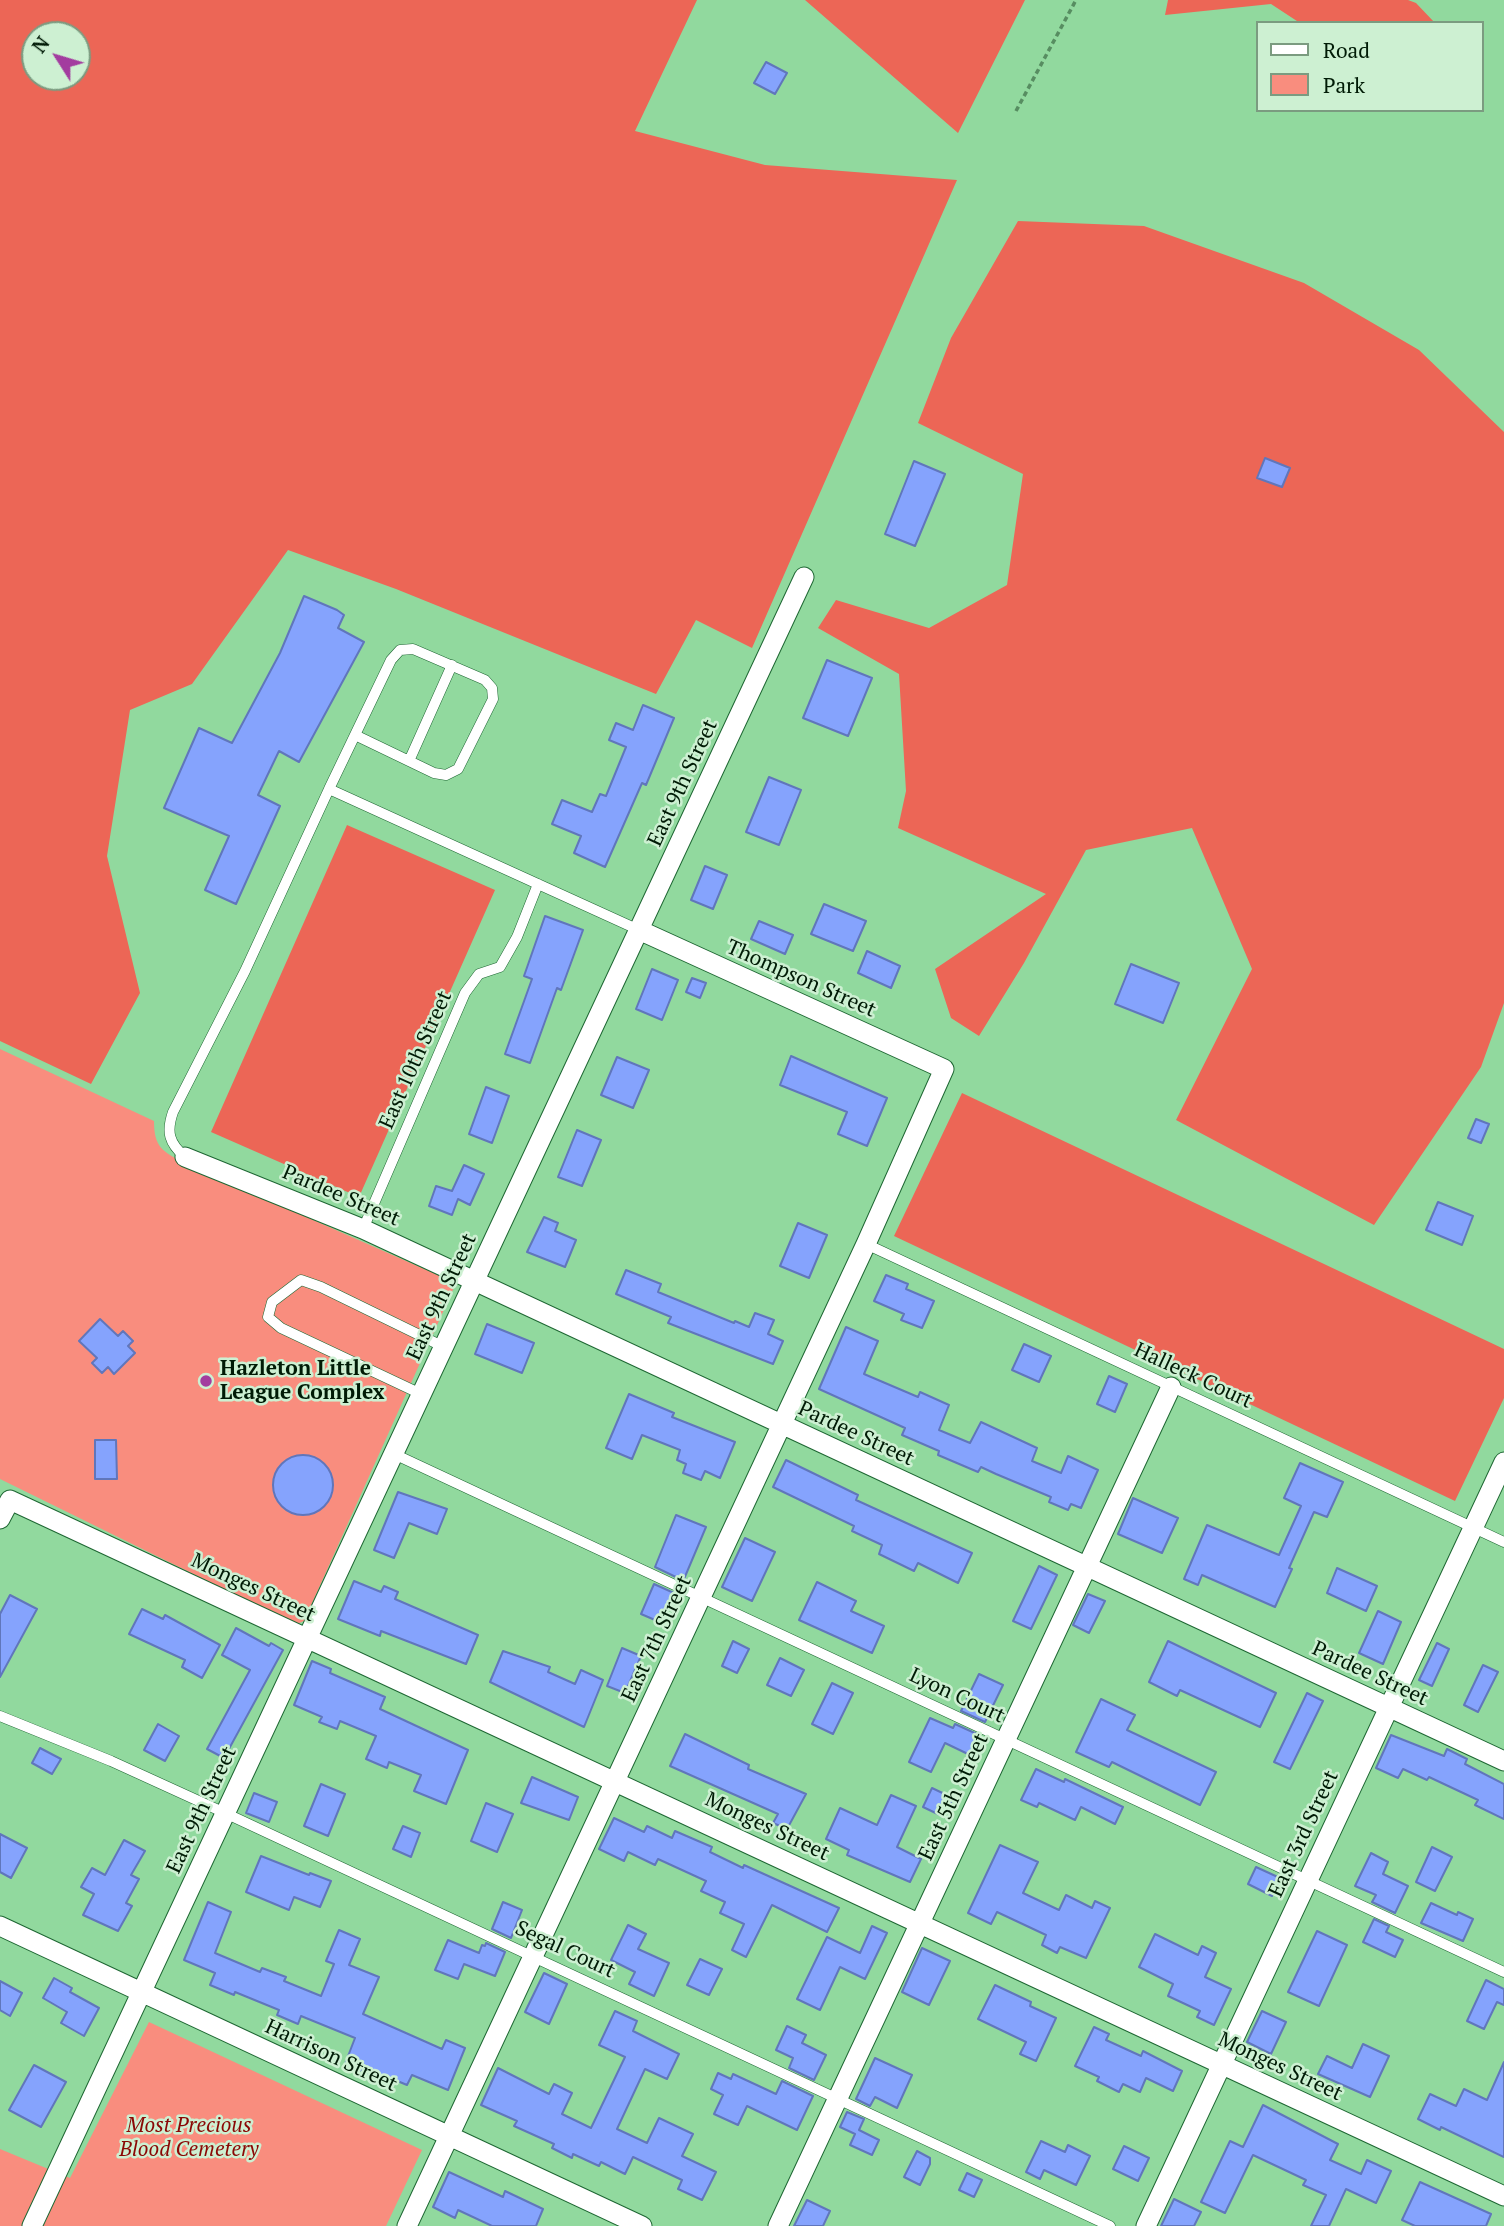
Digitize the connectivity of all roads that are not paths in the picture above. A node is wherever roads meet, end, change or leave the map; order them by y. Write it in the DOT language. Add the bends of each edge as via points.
graph roads {
  1 [pos="804,577"];
  2 [pos="452,665"];
  3 [pos="355,735"];
  4 [pos="409,761"];
  5 [pos="329,789"];
  6 [pos="538,884"];
  7 [pos="639,930"];
  8 [pos="944,1069"];
  9 [pos="185,1157"];
  10 [pos="363,1229"];
  11 [pos="866,1244"];
  12 [pos="475,1281"];
  13 [pos="444,1347"];
  14 [pos="1171,1387"];
  15 [pos="421,1394"];
  16 [pos="782,1424"];
  17 [pos="394,1454"];
  18 [pos="1504,1462"];
  19 [pos="0,1519"];
  20 [pos="1473,1528"];
  21 [pos="1504,1542"];
  22 [pos="1087,1567"];
  23 [pos="701,1598"];
  24 [pos="307,1638"];
  25 [pos="1389,1707"];
  26 [pos="0,1716"];
  27 [pos="1006,1740"];
  28 [pos="1504,1761"];
  29 [pos="615,1782"];
  30 [pos="225,1813"];
  31 [pos="1308,1881"];
  32 [pos="919,1924"];
  33 [pos="0,1926"];
  34 [pos="533,1956"];
  35 [pos="1504,1972"];
  36 [pos="142,1992"];
  37 [pos="1222,2065"];
  38 [pos="838,2099"];
  39 [pos="449,2136"];
  40 [pos="1504,2196"];
  41 [pos="32,2226"];
  42 [pos="407,2226"];
  43 [pos="642,2226"];
  44 [pos="778,2226"];
  45 [pos="1110,2226"];
  46 [pos="1146,2226"];
  1 -- 7 [label="street, East 9th Street"];
  2 -- 3 [label="lane" via="413,649 400,650"];
  2 -- 4 [label="lane"];
  2 -- 4 [label="lane" via="485,680 493,699 458,769 446,775"];
  3 -- 4 [label="lane"];
  3 -- 5 [label="lane"];
  5 -- 6 [label="lane"];
  5 -- 9 [label="lane" via="245,971 173,1112 169,1136"];
  6 -- 7 [label="lane"];
  6 -- 10 [label="lane, East 10th Street" via="500,967 479,974 465,993"];
  7 -- 8 [label="street, Thompson Street"];
  7 -- 12 [label="street, East 9th Street"];
  8 -- 11 [label="street, East 7th Street"];
  9 -- 10 [label="street, Pardee Street"];
  10 -- 12 [label="street, Pardee Street"];
  11 -- 14 [label="lane, Halleck Court"];
  11 -- 16 [label="street, East 7th Street"];
  12 -- 13 [label="street, East 9th Street"];
  12 -- 16 [label="street, Pardee Street"];
  13 -- 15 [label="street, East 9th Street"];
  13 -- 15 [label="lane" via="301,1280 272,1302 268,1317 281,1328"];
  14 -- 20 [label="lane, Halleck Court"];
  14 -- 22 [label="street, East 5th Street"];
  15 -- 17 [label="street, East 9th Street"];
  16 -- 22 [label="street, Pardee Street"];
  16 -- 23 [label="street, East 7th Street"];
  17 -- 23 [label="lane, Lyon Court"];
  17 -- 24 [label="street, East 9th Street"];
  18 -- 20 [label="street, East 3rd Street"];
  19 -- 24 [label="street, Monges Street" via="10,1500"];
  20 -- 21 [label="lane, Halleck Court"];
  20 -- 25 [label="street, East 3rd Street"];
  22 -- 25 [label="street, Pardee Street"];
  22 -- 27 [label="street, East 5th Street"];
  23 -- 27 [label="lane, Lyon Court"];
  23 -- 29 [label="street, East 7th Street"];
  24 -- 29 [label="street, Monges Street"];
  24 -- 30 [label="street, East 9th Street"];
  25 -- 28 [label="street, Pardee Street"];
  25 -- 31 [label="street, East 3rd Street"];
  26 -- 30 [label="lane, Segal Court"];
  27 -- 31 [label="lane, Lyon Court"];
  27 -- 32 [label="street, East 5th Street"];
  29 -- 32 [label="street, Monges Street"];
  29 -- 34 [label="street, East 7th Street"];
  30 -- 34 [label="lane, Segal Court"];
  30 -- 36 [label="street, East 9th Street"];
  31 -- 35 [label="lane, Lyon Court"];
  31 -- 37 [label="street, East 3rd Street"];
  32 -- 37 [label="street, Monges Street"];
  32 -- 38 [label="street, East 5th Street"];
  33 -- 36 [label="street, Harrison Street"];
  34 -- 38 [label="lane, Segal Court"];
  34 -- 39 [label="street, East 7th Street"];
  36 -- 39 [label="street, Harrison Street"];
  36 -- 41 [label="street, East 9th Street"];
  37 -- 40 [label="street, Monges Street"];
  37 -- 46 [label="street, East 3rd Street"];
  38 -- 44 [label="street, East 5th Street"];
  38 -- 45 [label="lane, Segal Court"];
  39 -- 42 [label="street, East 7th Street"];
  39 -- 43 [label="street, Harrison Street"];
}
